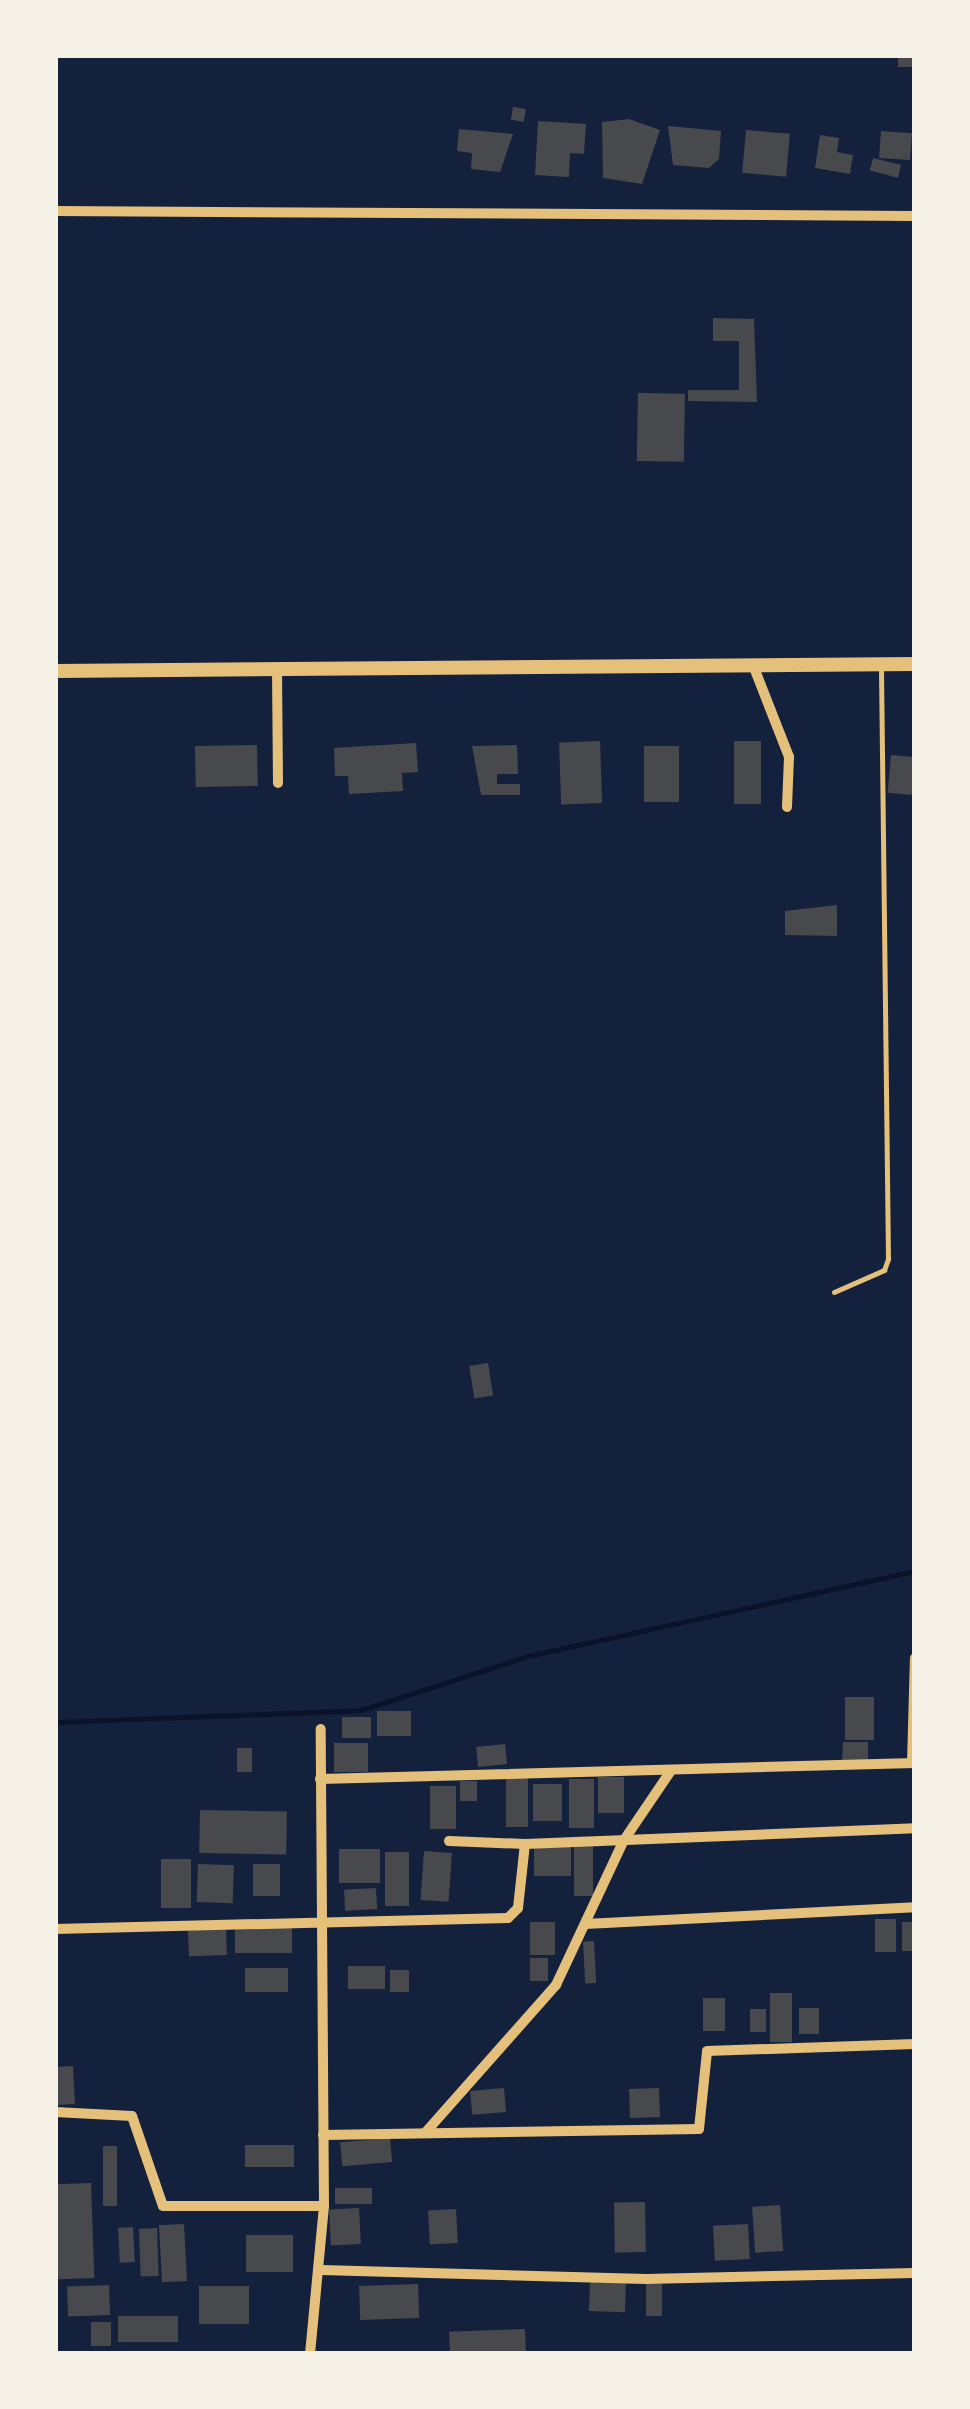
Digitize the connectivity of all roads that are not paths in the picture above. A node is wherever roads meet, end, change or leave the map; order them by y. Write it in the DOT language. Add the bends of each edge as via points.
graph roads {
  1 [pos="55,211"];
  2 [pos="915,216"];
  3 [pos="881,664"];
  4 [pos="915,664"];
  5 [pos="753,665"];
  6 [pos="277,669"];
  7 [pos="55,670"];
  8 [pos="278,783"];
  9 [pos="787,808"];
  10 [pos="834,1292"];
  11 [pos="915,1658"];
  12 [pos="321,1729"];
  13 [pos="913,1763"];
  14 [pos="670,1772"];
  15 [pos="320,1778"];
  16 [pos="915,1828"];
  17 [pos="624,1840"];
  18 [pos="449,1841"];
  19 [pos="525,1844"];
  20 [pos="915,1907"];
  21 [pos="318,1920"];
  22 [pos="585,1924"];
  23 [pos="55,1929"];
  24 [pos="915,2044"];
  25 [pos="55,2112"];
  26 [pos="424,2134"];
  27 [pos="323,2135"];
  28 [pos="324,2206"];
  29 [pos="321,2270"];
  30 [pos="915,2273"];
  31 [pos="310,2354"];
  1 -- 2 [label="street"];
  3 -- 4 [label="street"];
  3 -- 5 [label="street"];
  3 -- 10 [label="lane" via="888,1259 884,1270"];
  5 -- 6 [label="street"];
  5 -- 9 [label="street" via="788,757"];
  6 -- 7 [label="street"];
  6 -- 8 [label="street"];
  11 -- 13 [label="street"];
  12 -- 15 [label="street"];
  13 -- 14 [label="street"];
  14 -- 15 [label="street"];
  14 -- 17 [label="street"];
  15 -- 21 [label="street"];
  16 -- 17 [label="street"];
  17 -- 19 [label="street"];
  17 -- 22 [label="street"];
  18 -- 19 [label="street"];
  19 -- 21 [label="street" via="512,1916"];
  20 -- 22 [label="street"];
  21 -- 23 [label="street"];
  21 -- 27 [label="street"];
  22 -- 26 [label="street" via="556,1985"];
  24 -- 26 [label="street" via="707,2052 699,2129"];
  25 -- 28 [label="street" via="132,2116 163,2206"];
  26 -- 27 [label="street"];
  27 -- 28 [label="street"];
  28 -- 29 [label="street"];
  29 -- 30 [label="street" via="646,2279"];
  29 -- 31 [label="street"];
}
